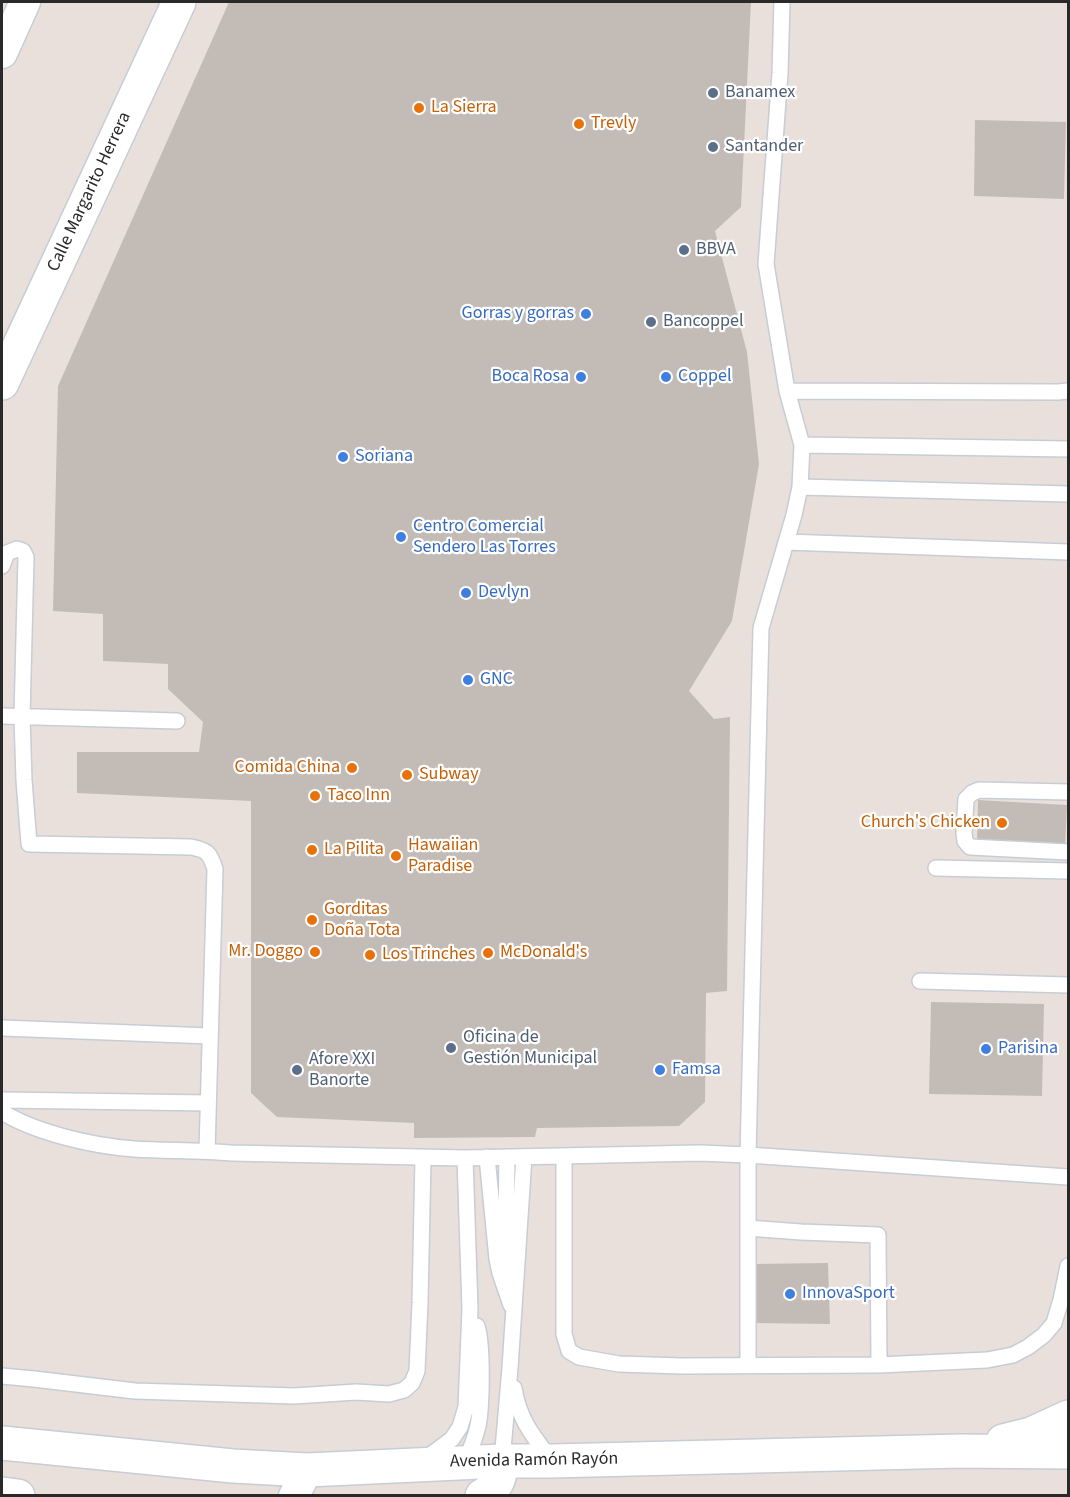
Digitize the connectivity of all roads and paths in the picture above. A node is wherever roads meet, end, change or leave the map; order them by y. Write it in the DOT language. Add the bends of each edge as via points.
graph roads {
  1 [pos="25,2"];
  2 [pos="179,2"];
  3 [pos="782,2"];
  4 [pos="2,53"];
  5 [pos="2,383"];
  6 [pos="787,391"];
  7 [pos="1068,391"];
  8 [pos="802,445"];
  9 [pos="1068,449"];
  10 [pos="800,487"];
  11 [pos="1068,494"];
  12 [pos="786,542"];
  13 [pos="1068,552"];
  14 [pos="2,566"];
  15 [pos="2,716"];
  16 [pos="22,717"];
  17 [pos="177,721"];
  18 [pos="1068,792"];
  19 [pos="1068,852"];
  20 [pos="936,868"];
  21 [pos="1068,871"];
  22 [pos="920,981"];
  23 [pos="1068,985"];
  24 [pos="2,1028"];
  25 [pos="210,1036"];
  26 [pos="2,1100"];
  27 [pos="208,1103"];
  28 [pos="2,1112"];
  29 [pos="207,1151"];
  30 [pos="748,1155"];
  31 [pos="564,1156"];
  32 [pos="487,1157"];
  33 [pos="507,1157"];
  34 [pos="423,1158"];
  35 [pos="465,1158"];
  36 [pos="524,1158"];
  37 [pos="1068,1177"];
  38 [pos="748,1228"];
  39 [pos="1068,1266"];
  40 [pos="470,1309"];
  41 [pos="513,1311"];
  42 [pos="748,1365"];
  43 [pos="879,1365"];
  44 [pos="510,1368"];
  45 [pos="2,1376"];
  46 [pos="1068,1417"];
  47 [pos="2,1443"];
  48 [pos="960,1451"];
  49 [pos="1068,1452"];
  50 [pos="502,1461"];
  51 [pos="552,1461"];
  52 [pos="465,1462"];
  53 [pos="418,1464"];
  54 [pos="300,1483"];
  55 [pos="2,1494"];
  56 [pos="18,1496"];
  57 [pos="482,1496"];
  1 -- 4 [label="street"];
  2 -- 5 [label="main road, Calle Margarito Herrera"];
  3 -- 6 [label="lane" via="766,264"];
  6 -- 7 [label="lane"];
  6 -- 8 [label="lane"];
  8 -- 9 [label="lane"];
  8 -- 10 [label="lane"];
  10 -- 11 [label="lane"];
  10 -- 12 [label="lane"];
  12 -- 13 [label="lane"];
  12 -- 30 [label="lane" via="761,628"];
  14 -- 16 [label="lane" via="7,553 23,551 26,557"];
  15 -- 16 [label="lane"];
  16 -- 17 [label="lane"];
  16 -- 25 [label="lane" via="29,844 191,847 204,850 212,858 215,869"];
  18 -- 19 [label="lane" via="979,790 966,799 964,833 970,848"];
  20 -- 21 [label="lane"];
  22 -- 23 [label="lane"];
  24 -- 25 [label="lane"];
  25 -- 27 [label="lane"];
  26 -- 27 [label="lane"];
  27 -- 29 [label="lane"];
  28 -- 29 [label="lane" via="39,1129 104,1145"];
  29 -- 34 [label="lane"];
  30 -- 31 [label="lane"];
  30 -- 37 [label="lane"];
  30 -- 38 [label="lane"];
  31 -- 36 [label="lane"];
  31 -- 42 [label="lane" via="564,1334 569,1351 579,1358 619,1364"];
  32 -- 33 [label="lane"];
  32 -- 35 [label="lane"];
  32 -- 41 [label="lane" via="497,1259"];
  33 -- 36 [label="lane"];
  33 -- 41 [label="lane" via="507,1249"];
  34 -- 35 [label="lane"];
  34 -- 45 [label="lane" via="417,1371 404,1390 389,1394 294,1396 135,1391"];
  35 -- 40 [label="lane"];
  36 -- 41 [label="lane"];
  38 -- 42 [label="lane"];
  38 -- 43 [label="lane" via="878,1235"];
  39 -- 43 [label="lane" via="1054,1323 1044,1335 1013,1355 987,1360"];
  40 -- 52 [label="lane" via="478,1331 480,1401 478,1426"];
  40 -- 53 [label="lane" via="466,1407 460,1427 452,1439"];
  41 -- 44 [label="lane"];
  42 -- 43 [label="lane"];
  44 -- 50 [label="lane"];
  44 -- 51 [label="lane" via="516,1405 529,1431"];
  46 -- 48 [label="main road" via="1031,1434"];
  47 -- 54 [label="main road, Avenida Ramón Rayón" via="233,1466"];
  48 -- 49 [label="main road, Avenida Ramón Rayón"];
  48 -- 51 [label="main road, Avenida Ramón Rayón"];
  50 -- 51 [label="main road, Avenida Ramón Rayón"];
  50 -- 52 [label="main road, Avenida Ramón Rayón"];
  50 -- 57 [label="main road" via="497,1484"];
  52 -- 53 [label="main road, Avenida Ramón Rayón"];
  53 -- 54 [label="main road, Avenida Ramón Rayón"];
  55 -- 56 [label="main road"];
}
